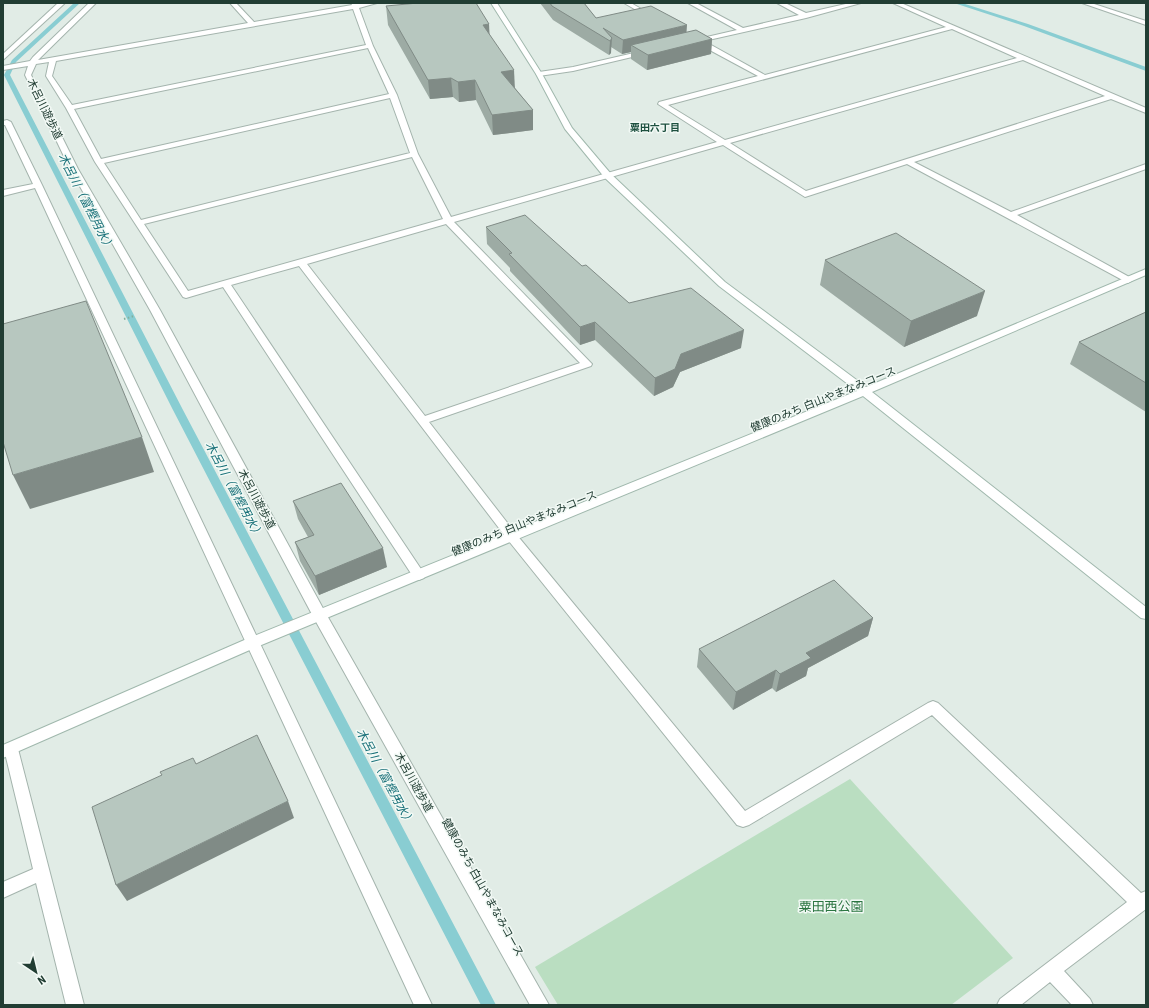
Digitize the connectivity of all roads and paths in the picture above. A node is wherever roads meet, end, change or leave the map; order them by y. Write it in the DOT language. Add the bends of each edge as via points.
graph roads {
  1 [pos="52,3"];
  2 [pos="62,3"];
  3 [pos="93,3"];
  4 [pos="233,3"];
  5 [pos="374,3"];
  6 [pos="494,3"];
  7 [pos="627,3"];
  8 [pos="690,3"];
  9 [pos="780,3"];
  10 [pos="856,3"];
  11 [pos="896,3"];
  12 [pos="1085,3"];
  13 [pos="355,5"];
  14 [pos="55,10"];
  15 [pos="806,16"];
  16 [pos="662,22"];
  17 [pos="1146,23"];
  18 [pos="253,24"];
  19 [pos="953,27"];
  20 [pos="742,30"];
  21 [pos="690,40"];
  22 [pos="697,41"];
  23 [pos="370,46"];
  24 [pos="651,51"];
  25 [pos="3,58"];
  26 [pos="1023,58"];
  27 [pos="53,60"];
  28 [pos="31,63"];
  29 [pos="4,68"];
  30 [pos="539,74"];
  31 [pos="764,77"];
  32 [pos="393,95"];
  33 [pos="1112,96"];
  34 [pos="70,108"];
  35 [pos="1146,111"];
  36 [pos="4,120"];
  37 [pos="724,144"];
  38 [pos="414,154"];
  39 [pos="99,162"];
  40 [pos="909,162"];
  41 [pos="1146,166"];
  42 [pos="608,176"];
  43 [pos="38,186"];
  44 [pos="3,193"];
  45 [pos="1010,215"];
  46 [pos="449,222"];
  47 [pos="138,223"];
  48 [pos="302,263"];
  49 [pos="1146,272"];
  50 [pos="1128,280"];
  51 [pos="226,284"];
  52 [pos="155,310"];
  53 [pos="98,326"];
  54 [pos="864,392"];
  55 [pos="423,420"];
  56 [pos="512,537"];
  57 [pos="419,575"];
  58 [pos="1146,614"];
  59 [pos="317,617"];
  60 [pos="254,642"];
  61 [pos="7,751"];
  62 [pos="42,873"];
  63 [pos="3,890"];
  64 [pos="1143,901"];
  65 [pos="1051,970"];
  66 [pos="75,1005"];
  67 [pos="423,1005"];
  68 [pos="540,1005"];
  69 [pos="1006,1005"];
  70 [pos="1084,1005"];
  1 -- 14 [label="street"];
  2 -- 14 [label="street"];
  3 -- 28 [label="street, 木呂川遊歩道"];
  4 -- 18 [label="street"];
  5 -- 13 [label="street"];
  6 -- 30 [label="street"];
  7 -- 16 [label="street"];
  8 -- 20 [label="street"];
  9 -- 15 [label="street"];
  10 -- 15 [label="street"];
  11 -- 19 [label="street"];
  12 -- 17 [label="street"];
  13 -- 18 [label="street"];
  13 -- 23 [label="street"];
  14 -- 25 [label="street"];
  15 -- 20 [label="street"];
  18 -- 27 [label="street"];
  19 -- 26 [label="street"];
  19 -- 31 [label="street"];
  20 -- 22 [label="street"];
  21 -- 22 [label="street"];
  22 -- 31 [label="street"];
  23 -- 32 [label="street"];
  23 -- 34 [label="street"];
  24 -- 30 [label="street"];
  26 -- 33 [label="street"];
  26 -- 37 [label="street"];
  27 -- 28 [label="street"];
  27 -- 34 [label="street" via="49,76"];
  28 -- 29 [label="street"];
  28 -- 52 [label="street, 木呂川遊歩道" via="28,75 74,169"];
  30 -- 42 [label="street" via="569,129"];
  31 -- 37 [label="street" via="662,104"];
  32 -- 38 [label="street"];
  32 -- 39 [label="street"];
  33 -- 35 [label="street"];
  33 -- 40 [label="street"];
  34 -- 39 [label="street"];
  36 -- 43 [label="street"];
  37 -- 40 [label="street" via="804,194"];
  37 -- 42 [label="street"];
  38 -- 46 [label="street"];
  38 -- 47 [label="street"];
  39 -- 47 [label="street"];
  40 -- 45 [label="street"];
  41 -- 45 [label="street"];
  42 -- 46 [label="street"];
  42 -- 54 [label="street" via="722,284"];
  43 -- 44 [label="street"];
  43 -- 53 [label="street"];
  45 -- 50 [label="street"];
  46 -- 48 [label="street"];
  46 -- 55 [label="street" via="587,364"];
  47 -- 51 [label="street" via="186,296"];
  48 -- 51 [label="street"];
  48 -- 55 [label="street"];
  49 -- 50 [label="street"];
  50 -- 54 [label="street"];
  51 -- 57 [label="street"];
  52 -- 53 [label="path"];
  52 -- 59 [label="street, 木呂川遊歩道"];
  53 -- 60 [label="street"];
  54 -- 56 [label="street"];
  54 -- 58 [label="street"];
  55 -- 56 [label="street"];
  56 -- 57 [label="street"];
  56 -- 64 [label="street" via="742,820 933,707"];
  57 -- 59 [label="street"];
  59 -- 60 [label="street"];
  59 -- 68 [label="street, 木呂川遊歩道"];
  60 -- 61 [label="street"];
  60 -- 67 [label="street"];
  61 -- 62 [label="street"];
  62 -- 63 [label="street"];
  62 -- 66 [label="street"];
  64 -- 65 [label="street"];
  65 -- 69 [label="street"];
  65 -- 70 [label="street"];
}
